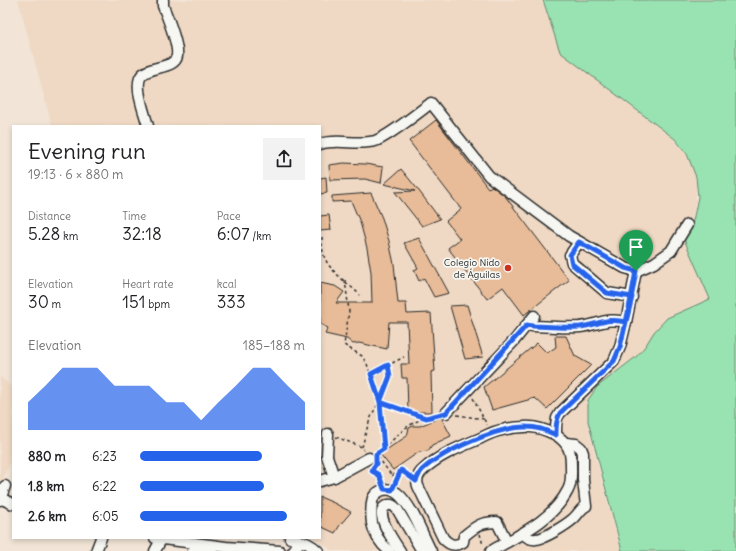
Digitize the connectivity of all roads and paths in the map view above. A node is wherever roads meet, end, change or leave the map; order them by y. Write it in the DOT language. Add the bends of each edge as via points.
graph roads {
  1 [pos="163,0"];
  2 [pos="148,125"];
  3 [pos="321,144"];
  4 [pos="687,225"];
  5 [pos="322,237"];
  6 [pos="579,242"];
  7 [pos="636,271"];
  8 [pos="345,280"];
  9 [pos="360,295"];
  10 [pos="632,297"];
  11 [pos="534,316"];
  12 [pos="626,322"];
  13 [pos="527,325"];
  14 [pos="404,357"];
  15 [pos="388,365"];
  16 [pos="371,374"];
  17 [pos="468,389"];
  18 [pos="380,402"];
  19 [pos="446,413"];
  20 [pos="426,418"];
  21 [pos="484,419"];
  22 [pos="491,433"];
  23 [pos="328,434"];
  24 [pos="556,435"];
  25 [pos="566,443"];
  26 [pos="362,447"];
  27 [pos="384,449"];
  28 [pos="374,459"];
  29 [pos="401,470"];
  30 [pos="334,477"];
  31 [pos="321,481"];
  32 [pos="416,481"];
  33 [pos="6,486"];
  34 [pos="388,490"];
  35 [pos="0,499"];
  36 [pos="12,504"];
  37 [pos="477,526"];
  38 [pos="522,533"];
  39 [pos="101,539"];
  40 [pos="160,539"];
  41 [pos="167,539"];
  42 [pos="293,539"];
  43 [pos="507,542"];
  44 [pos="226,547"];
  45 [pos="487,548"];
  46 [pos="96,551"];
  47 [pos="155,551"];
  48 [pos="193,551"];
  49 [pos="280,551"];
  50 [pos="293,551"];
  51 [pos="318,551"];
  52 [pos="389,551"];
  53 [pos="400,551"];
  54 [pos="422,551"];
  55 [pos="431,551"];
  1 -- 2 [label="street" via="178,55 175,61 146,72 140,78 139,91"];
  3 -- 6 [label="street" via="330,141 376,141 431,103 489,176"];
  4 -- 7 [label="street" via="671,251"];
  5 -- 8 [label="path" via="327,262"];
  6 -- 7 [label="street" via="625,268"];
  6 -- 10 [label="street" via="570,255 572,264 607,293"];
  7 -- 10 [label="street"];
  8 -- 9 [label="path"];
  8 -- 16 [label="path" via="349,311 344,345 362,356"];
  10 -- 12 [label="street"];
  11 -- 13 [label="street"];
  12 -- 13 [label="street" via="612,319 578,327"];
  12 -- 24 [label="street" via="614,361 560,413 557,418"];
  13 -- 17 [label="street"];
  14 -- 15 [label="path"];
  15 -- 16 [label="path"];
  15 -- 18 [label="path" via="390,376"];
  16 -- 18 [label="path"];
  17 -- 19 [label="street"];
  17 -- 21 [label="path"];
  18 -- 20 [label="path"];
  18 -- 26 [label="path" via="374,411"];
  18 -- 27 [label="path"];
  19 -- 20 [label="path"];
  19 -- 21 [label="path"];
  20 -- 27 [label="path" via="404,428"];
  21 -- 22 [label="path"];
  22 -- 24 [label="street" via="525,427 545,429"];
  22 -- 32 [label="street" via="446,454 423,470"];
  23 -- 26 [label="path"];
  23 -- 30 [label="street" via="327,456"];
  24 -- 25 [label="street"];
  25 -- 38 [label="street" via="571,452 569,490 537,525"];
  25 -- 38 [label="street" via="576,444 583,453 586,506 572,520 541,538 535,540"];
  26 -- 28 [label="path"];
  27 -- 28 [label="path"];
  28 -- 29 [label="path" via="392,476"];
  28 -- 30 [label="street"];
  28 -- 34 [label="path" via="372,471 379,475"];
  29 -- 32 [label="path"];
  29 -- 34 [label="path"];
  30 -- 31 [label="street"];
  32 -- 37 [label="street" via="446,542 458,545 463,542 464,536"];
  33 -- 35 [label="street"];
  34 -- 52 [label="street" via="380,491 373,499 372,523 376,534"];
  34 -- 55 [label="street" via="401,498 408,507"];
  35 -- 36 [label="street"];
  37 -- 43 [label="street" via="497,522"];
  37 -- 45 [label="path"];
  38 -- 43 [label="street"];
  39 -- 46 [label="street"];
  40 -- 47 [label="street"];
  41 -- 44 [label="street"];
  42 -- 50 [label="street" via="297,546"];
  42 -- 51 [label="street"];
  43 -- 45 [label="street"];
  44 -- 48 [label="street"];
  44 -- 49 [label="street"];
  53 -- 54 [label="street" via="382,518 381,512 388,505 393,505 397,509"];
}
